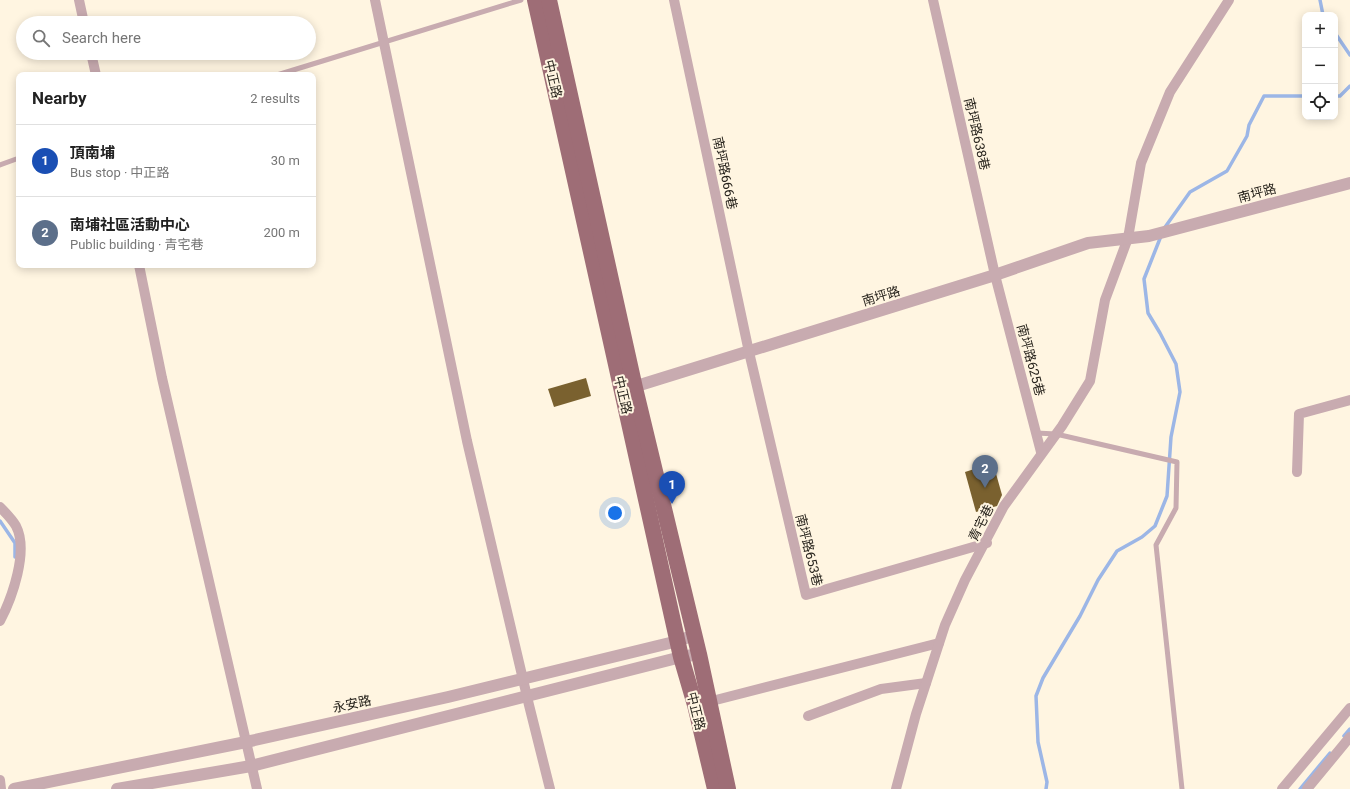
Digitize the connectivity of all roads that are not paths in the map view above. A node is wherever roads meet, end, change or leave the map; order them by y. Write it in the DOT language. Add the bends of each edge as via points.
graph roads {
  1 [pos="78,0"];
  2 [pos="375,0"];
  3 [pos="521,0"];
  4 [pos="535,0"];
  5 [pos="549,0"];
  6 [pos="674,0"];
  7 [pos="933,0"];
  8 [pos="1229,0"];
  9 [pos="82,16"];
  10 [pos="385,41"];
  11 [pos="93,60"];
  12 [pos="95,72"];
  13 [pos="287,72"];
  14 [pos="16,159"];
  15 [pos="0,165"];
  16 [pos="1350,183"];
  17 [pos="1128,238"];
  18 [pos="140,268"];
  19 [pos="995,275"];
  20 [pos="749,352"];
  21 [pos="629,389"];
  22 [pos="1350,400"];
  23 [pos="1036,433"];
  24 [pos="1056,434"];
  25 [pos="1042,452"];
  26 [pos="1297,472"];
  27 [pos="0,507"];
  28 [pos="987,543"];
  29 [pos="0,621"];
  30 [pos="694,635"];
  31 [pos="678,641"];
  32 [pos="939,643"];
  33 [pos="699,654"];
  34 [pos="681,657"];
  35 [pos="523,679"];
  36 [pos="926,683"];
  37 [pos="527,697"];
  38 [pos="708,702"];
  39 [pos="1350,708"];
  40 [pos="808,716"];
  41 [pos="1350,738"];
  42 [pos="246,742"];
  43 [pos="251,766"];
  44 [pos="0,780"];
  45 [pos="1,789"];
  46 [pos="14,789"];
  47 [pos="117,789"];
  48 [pos="257,789"];
  49 [pos="550,789"];
  50 [pos="715,789"];
  51 [pos="728,789"];
  52 [pos="896,789"];
  53 [pos="1182,789"];
  54 [pos="1282,789"];
  55 [pos="1307,789"];
  1 -- 9 [label="street"];
  2 -- 10 [label="street"];
  3 -- 10 [label="lane"];
  4 -- 21 [label="main road, 中正路"];
  5 -- 21 [label="main road, 中正路"];
  6 -- 20 [label="street, 南坪路666巷"];
  7 -- 19 [label="street, 南坪路638巷"];
  8 -- 17 [label="street, 青宅巷" via="1170,92 1150,138 1141,163"];
  10 -- 13 [label="lane"];
  10 -- 35 [label="street" via="467,441"];
  11 -- 12 [label="street"];
  14 -- 15 [label="lane"];
  16 -- 17 [label="street, 南坪路" via="1149,236"];
  17 -- 19 [label="street, 南坪路" via="1088,243"];
  17 -- 24 [label="street, 青宅巷" via="1105,300 1090,381"];
  18 -- 42 [label="street" via="162,378"];
  19 -- 20 [label="street, 南坪路"];
  19 -- 23 [label="street, 南坪路625巷"];
  20 -- 21 [label="street, 南坪路"];
  20 -- 28 [label="street, 南坪路653巷" via="806,595"];
  21 -- 30 [label="main road, 中正路"];
  21 -- 31 [label="main road, 中正路"];
  22 -- 26 [label="street" via="1299,414"];
  23 -- 24 [label="lane"];
  23 -- 25 [label="street, 南坪路625巷"];
  24 -- 25 [label="street, 青宅巷"];
  24 -- 53 [label="lane" via="1176,462 1176,508 1156,545"];
  25 -- 28 [label="street, 青宅巷" via="1004,506"];
  27 -- 29 [label="street" via="16,526 20,539 18,571 9,605"];
  28 -- 32 [label="street, 青宅巷" via="965,580"];
  30 -- 31 [label="street, 永安路"];
  30 -- 33 [label="main road, 中正路"];
  31 -- 34 [label="main road, 中正路"];
  31 -- 35 [label="street, 永安路"];
  32 -- 36 [label="street, 青宅巷"];
  32 -- 38 [label="street"];
  33 -- 34 [label="street"];
  33 -- 38 [label="main road, 中正路"];
  34 -- 37 [label="street"];
  34 -- 50 [label="main road, 中正路"];
  35 -- 37 [label="street"];
  35 -- 42 [label="street, 永安路"];
  36 -- 40 [label="street" via="881,689"];
  36 -- 52 [label="street, 青宅巷"];
  37 -- 43 [label="street"];
  37 -- 49 [label="street"];
  38 -- 51 [label="main road, 中正路"];
  39 -- 54 [label="street"];
  41 -- 55 [label="street"];
  42 -- 43 [label="street"];
  42 -- 46 [label="street, 永安路"];
  43 -- 47 [label="street"];
  43 -- 48 [label="street"];
  44 -- 45 [label="street"];
}
